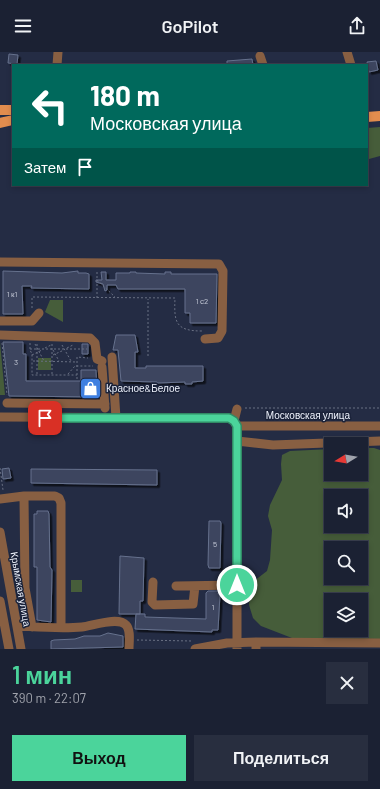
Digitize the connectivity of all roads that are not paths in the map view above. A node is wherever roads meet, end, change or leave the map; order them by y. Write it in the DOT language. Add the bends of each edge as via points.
graph roads {
  1 [pos="58,52"];
  2 [pos="347,52"];
  3 [pos="57,64"];
  4 [pos="351,64"];
  5 [pos="0,110"];
  6 [pos="12,110"];
  7 [pos="368,115"];
  8 [pos="380,116"];
  9 [pos="0,117"];
  10 [pos="12,117"];
  11 [pos="12,120"];
  12 [pos="0,123"];
  13 [pos="0,262"];
  14 [pos="39,313"];
  15 [pos="0,321"];
  16 [pos="0,335"];
  17 [pos="206,335"];
  18 [pos="112,357"];
  19 [pos="8,401"];
  20 [pos="105,404"];
  21 [pos="241,408"];
  22 [pos="0,418"];
  23 [pos="106,418"];
  24 [pos="116,418"];
  25 [pos="236,423"];
  26 [pos="380,426"];
  27 [pos="237,441"];
  28 [pos="380,441"];
  29 [pos="24,496"];
  30 [pos="2,498"];
  31 [pos="0,532"];
  32 [pos="153,582"];
  33 [pos="237,585"];
  34 [pos="176,586"];
  35 [pos="195,586"];
  36 [pos="0,601"];
  37 [pos="17,626"];
  38 [pos="32,627"];
  39 [pos="61,627"];
  40 [pos="380,643"];
  41 [pos="129,645"];
  42 [pos="196,645"];
  43 [pos="237,646"];
  44 [pos="256,646"];
  45 [pos="212,647"];
  46 [pos="9,649"];
  47 [pos="21,649"];
  1 -- 3 [label="street"];
  2 -- 4 [label="street"];
  5 -- 6 [label="main road"];
  7 -- 8 [label="main road"];
  9 -- 10 [label="main road"];
  11 -- 12 [label="main road"];
  13 -- 17 [label="street" via="219,264 223,271 222,331 218,338"];
  14 -- 15 [label="street" via="32,321"];
  16 -- 20 [label="street" via="53,341 94,340 95,356 101,365"];
  18 -- 24 [label="street"];
  19 -- 20 [label="street"];
  20 -- 23 [label="street"];
  21 -- 25 [label="street"];
  22 -- 23 [label="street, Московская улица"];
  23 -- 24 [label="street, Московская улица"];
  24 -- 25 [label="street, Московская улица" via="229,418"];
  25 -- 26 [label="street, Московская улица"];
  25 -- 27 [label="street"];
  27 -- 28 [label="street" via="273,445"];
  27 -- 33 [label="street"];
  29 -- 30 [label="street"];
  29 -- 38 [label="street" via="25,588"];
  29 -- 39 [label="street" via="55,496 61,503"];
  31 -- 37 [label="street, Крымская улица"];
  32 -- 35 [label="street" via="152,602 155,605 193,604"];
  33 -- 35 [label="street"];
  33 -- 43 [label="street"];
  34 -- 35 [label="street"];
  36 -- 46 [label="street"];
  37 -- 38 [label="street"];
  37 -- 47 [label="street, Крымская улица"];
  38 -- 39 [label="street"];
  39 -- 41 [label="street" via="122,622 129,630"];
  40 -- 44 [label="street"];
  42 -- 45 [label="street"];
  43 -- 44 [label="street"];
  43 -- 45 [label="street"];
}
